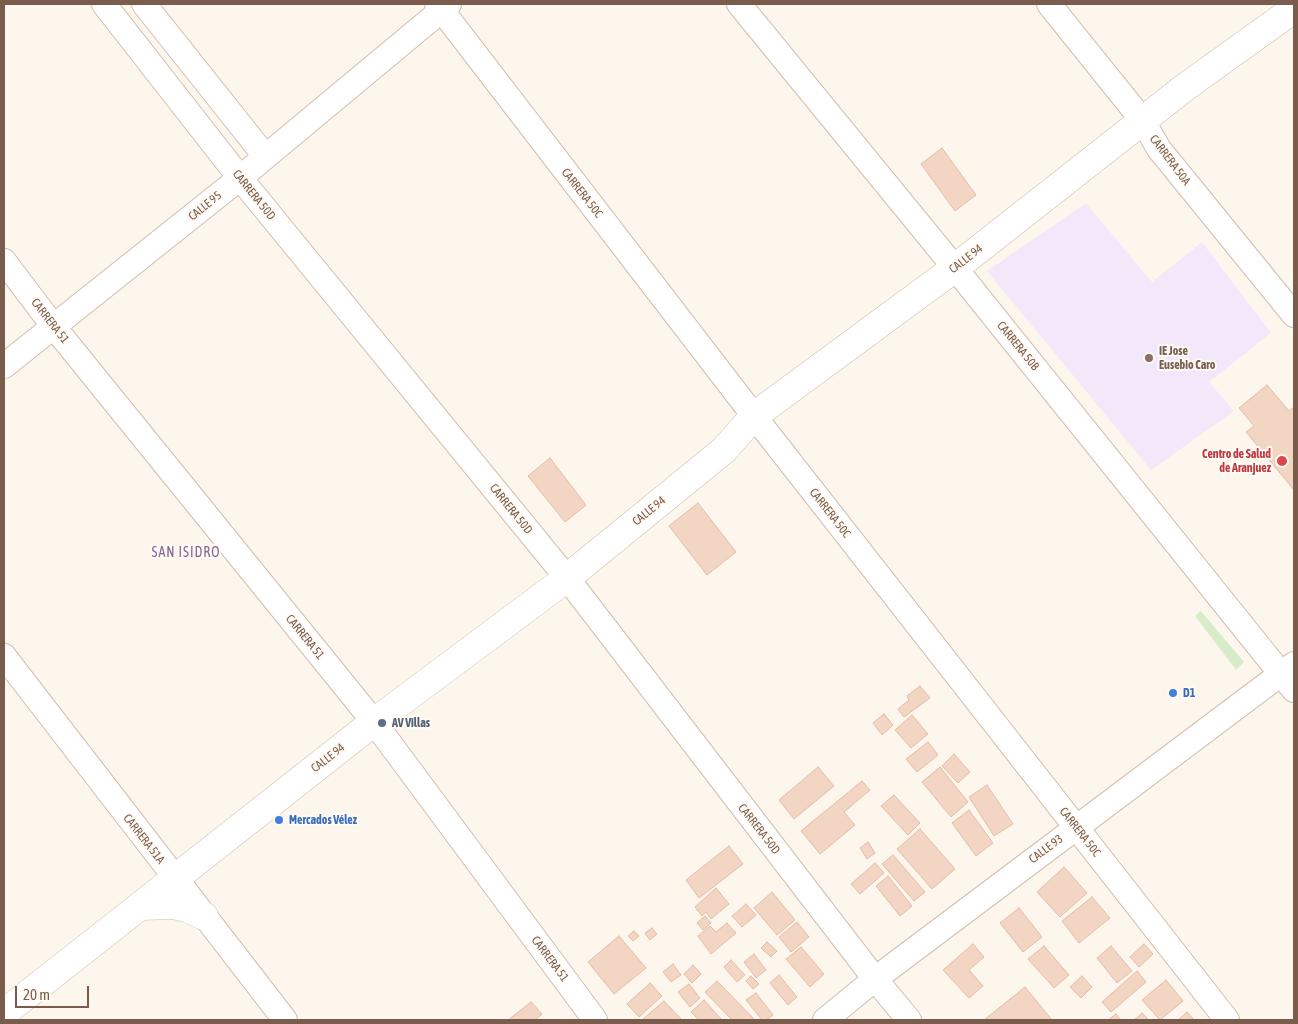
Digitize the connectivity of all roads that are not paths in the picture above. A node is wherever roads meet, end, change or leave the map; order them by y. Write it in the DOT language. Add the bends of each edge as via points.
graph roads {
  1 [pos="104,4"];
  2 [pos="144,4"];
  3 [pos="739,4"];
  4 [pos="1049,4"];
  5 [pos="442,6"];
  6 [pos="1294,9"];
  7 [pos="1143,121"];
  8 [pos="265,156"];
  9 [pos="240,178"];
  10 [pos="4,261"];
  11 [pos="956,268"];
  12 [pos="1294,315"];
  13 [pos="54,327"];
  14 [pos="4,366"];
  15 [pos="754,416"];
  16 [pos="567,578"];
  17 [pos="4,656"];
  18 [pos="1290,676"];
  19 [pos="374,722"];
  20 [pos="1076,826"];
  21 [pos="175,879"];
  22 [pos="141,906"];
  23 [pos="204,916"];
  24 [pos="874,979"];
  25 [pos="4,1013"];
  26 [pos="285,1020"];
  27 [pos="595,1020"];
  28 [pos="826,1020"];
  29 [pos="909,1020"];
  30 [pos="1227,1020"];
  1 -- 9 [label="street, CARRERA 50D"];
  2 -- 8 [label="street"];
  3 -- 11 [label="street, CARRERA 50B"];
  4 -- 7 [label="street, CARRERA 50A"];
  5 -- 8 [label="street, CALLE 95"];
  5 -- 15 [label="street, CARRERA 50C"];
  6 -- 7 [label="street, CALLE 94"];
  7 -- 11 [label="street, CALLE 94"];
  7 -- 12 [label="street, CARRERA 50A" via="1159,149"];
  8 -- 9 [label="street, CALLE 95"];
  9 -- 13 [label="street, CALLE 95"];
  9 -- 16 [label="street, CARRERA 50D"];
  10 -- 13 [label="street, CARRERA 51"];
  11 -- 15 [label="street, CALLE 94"];
  11 -- 18 [label="street, CARRERA 50B"];
  13 -- 14 [label="street, CALLE 95"];
  13 -- 19 [label="street, CARRERA 51"];
  15 -- 16 [label="street, CALLE 94" via="724,450"];
  15 -- 20 [label="street, CARRERA 50C"];
  16 -- 19 [label="street, CALLE 94"];
  16 -- 24 [label="street, CARRERA 50D"];
  17 -- 21 [label="street, CARRERA 51A"];
  18 -- 20 [label="street, CALLE 93"];
  19 -- 21 [label="street, CALLE 94"];
  19 -- 27 [label="street, CARRERA 51"];
  20 -- 24 [label="street, CALLE 93"];
  20 -- 30 [label="street, CARRERA 50C"];
  21 -- 22 [label="street, CALLE 94"];
  21 -- 23 [label="street, CARRERA 51A"];
  22 -- 23 [label="street" via="174,905"];
  22 -- 25 [label="street, CALLE 94"];
  23 -- 26 [label="street, CARRERA 51A"];
  24 -- 28 [label="street, CALLE 93"];
  24 -- 29 [label="street, CARRERA 50D"];
}
